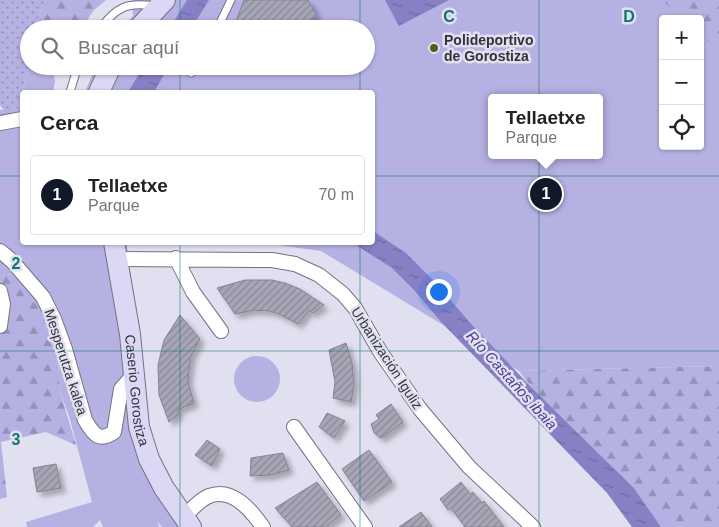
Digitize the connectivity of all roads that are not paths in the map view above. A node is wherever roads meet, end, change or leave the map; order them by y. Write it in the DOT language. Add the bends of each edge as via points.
graph roads {
  1 [pos="231,0"];
  2 [pos="162,3"];
  3 [pos="107,20"];
  4 [pos="146,20"];
  5 [pos="222,20"];
  6 [pos="75,75"];
  7 [pos="107,75"];
  8 [pos="71,90"];
  9 [pos="100,90"];
  10 [pos="20,119"];
  11 [pos="0,123"];
  12 [pos="0,251"];
  13 [pos="116,251"];
  14 [pos="176,258"];
  15 [pos="0,291"];
  16 [pos="0,326"];
  17 [pos="221,331"];
  18 [pos="134,374"];
  19 [pos="294,427"];
  20 [pos="188,522"];
  21 [pos="263,527"];
  22 [pos="365,527"];
  23 [pos="534,527"];
  1 -- 5 [label="lane"];
  2 -- 3 [label="lane" via="125,6"];
  2 -- 4 [label="street"];
  6 -- 8 [label="lane"];
  7 -- 9 [label="street"];
  10 -- 11 [label="street"];
  12 -- 18 [label="street, Mesperutza kalea" via="43,297 54,319 85,420 93,433 107,437 114,432 121,389"];
  13 -- 14 [label="street, Urbanización Iguliz"];
  13 -- 18 [label="street, Caserio Gorostiza"];
  14 -- 17 [label="street" via="193,292"];
  14 -- 23 [label="street, Urbanización Iguliz" via="272,260 295,264 332,284 356,308 381,353 420,409 469,467"];
  15 -- 16 [label="street" via="3,304"];
  18 -- 20 [label="street, Caserio Gorostiza" via="140,427 149,459 164,488"];
  19 -- 22 [label="street"];
  20 -- 21 [label="street" via="207,497 224,495 249,508"];
}
